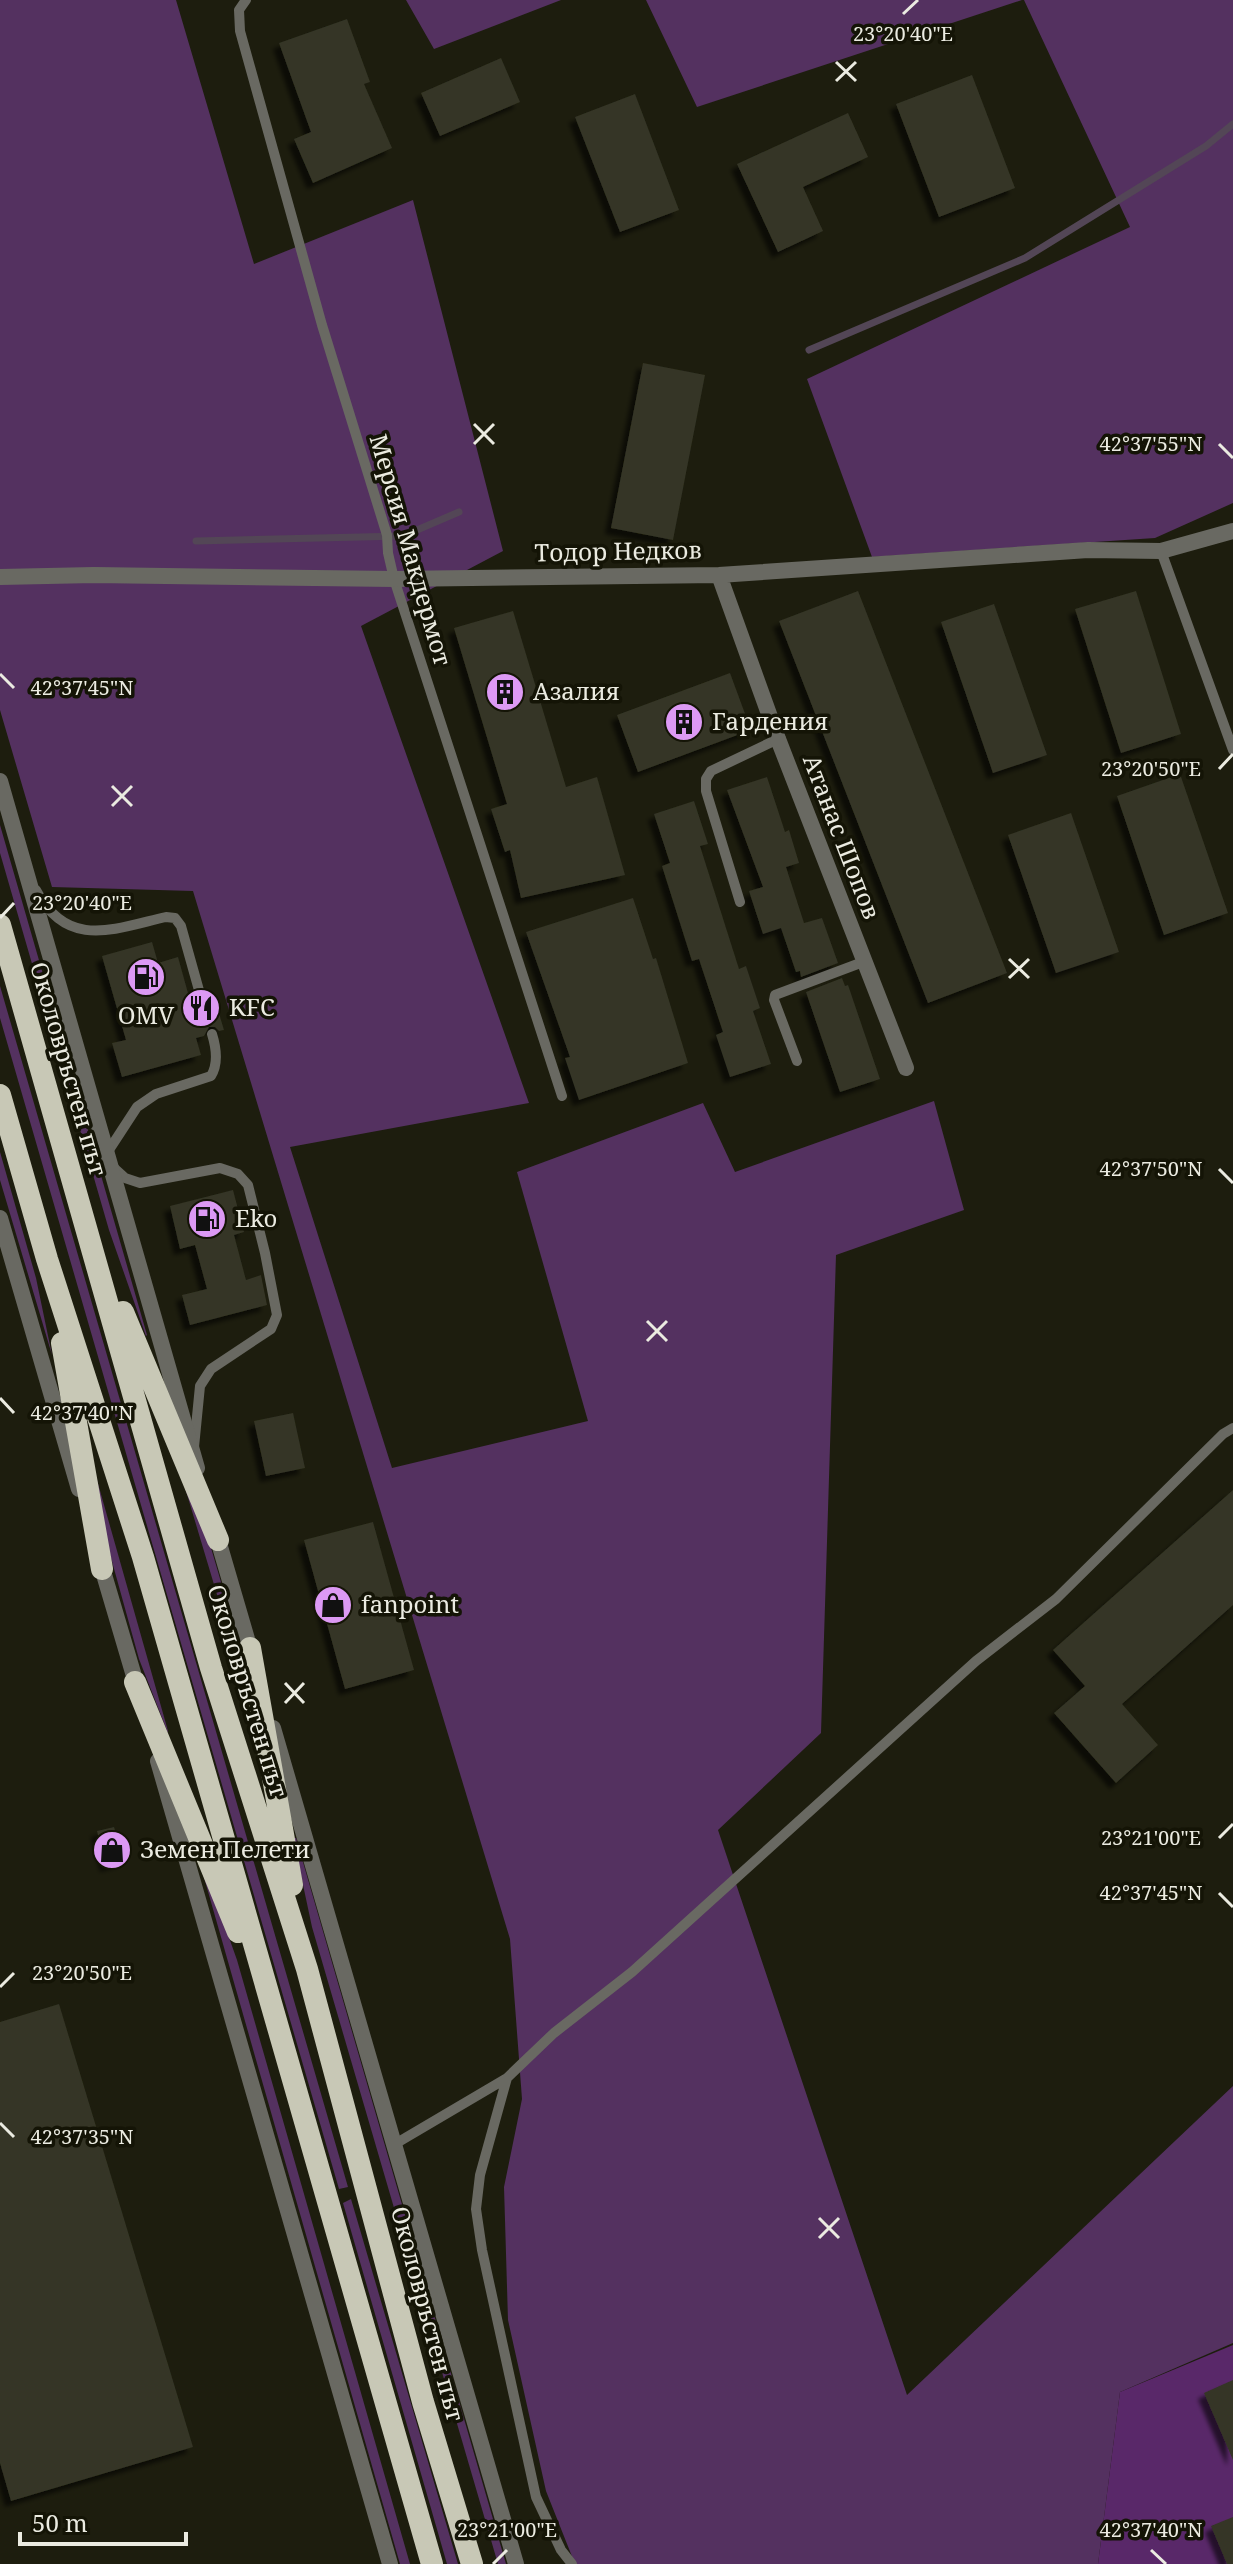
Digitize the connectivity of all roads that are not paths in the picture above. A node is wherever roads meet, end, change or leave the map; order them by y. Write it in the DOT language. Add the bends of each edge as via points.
graph roads {
  1 [pos="246,0"];
  2 [pos="1233,531"];
  3 [pos="1161,551"];
  4 [pos="719,575"];
  5 [pos="0,577"];
  6 [pos="394,579"];
  7 [pos="778,739"];
  8 [pos="1233,750"];
  9 [pos="0,781"];
  10 [pos="26,869"];
  11 [pos="740,902"];
  12 [pos="0,925"];
  13 [pos="863,962"];
  14 [pos="202,1001"];
  15 [pos="212,1034"];
  16 [pos="797,1061"];
  17 [pos="906,1068"];
  18 [pos="0,1095"];
  19 [pos="562,1096"];
  20 [pos="109,1160"];
  21 [pos="0,1218"];
  22 [pos="84,1220"];
  23 [pos="47,1259"];
  24 [pos="1233,1428"];
  25 [pos="193,1453"];
  26 [pos="218,1540"];
  27 [pos="102,1569"];
  28 [pos="250,1648"];
  29 [pos="135,1682"];
  30 [pos="307,1969"];
  31 [pos="280,2033"];
  32 [pos="507,2078"];
  33 [pos="395,2144"];
  34 [pos="390,2564"];
  35 [pos="432,2564"];
  36 [pos="472,2564"];
  37 [pos="516,2564"];
  38 [pos="572,2564"];
  1 -- 6 [label="lane, Мерсия Макдермот" via="239,10 240,31 383,524"];
  2 -- 3 [label="street, Тодор Недков"];
  3 -- 4 [label="street, Тодор Недков" via="1088,550"];
  3 -- 8 [label="lane"];
  4 -- 6 [label="street, Тодор Недков"];
  4 -- 7 [label="street, Атанас Шопов"];
  5 -- 6 [label="street, Тодор Недков"];
  6 -- 19 [label="lane, Мерсия Макдермот"];
  7 -- 11 [label="lane" via="711,771 706,779"];
  7 -- 13 [label="street, Атанас Шопов"];
  9 -- 10 [label="street"];
  10 -- 14 [label="lane" via="53,914 83,931 175,918"];
  10 -- 20 [label="street"];
  12 -- 22 [label="highway, Околовръстен път"];
  13 -- 16 [label="lane" via="775,995"];
  13 -- 17 [label="street, Атанас Шопов"];
  15 -- 20 [label="lane" via="216,1048 211,1076 156,1094 137,1107"];
  18 -- 23 [label="highway"];
  20 -- 25 [label="street"];
  20 -- 25 [label="lane" via="125,1178 140,1183 220,1168 238,1174 248,1185 277,1315 271,1329 211,1369 200,1386"];
  21 -- 27 [label="street"];
  22 -- 26 [label="highway"];
  22 -- 30 [label="highway, Околовръстен път" via="211,1668"];
  23 -- 27 [label="highway"];
  23 -- 31 [label="highway" via="143,1557"];
  24 -- 32 [label="lane" via="1056,1599 976,1661"];
  25 -- 26 [label="street"];
  26 -- 28 [label="street"];
  27 -- 29 [label="street"];
  28 -- 30 [label="highway"];
  28 -- 33 [label="street"];
  29 -- 31 [label="highway"];
  29 -- 34 [label="street"];
  30 -- 36 [label="highway, Околовръстен път"];
  31 -- 35 [label="highway"];
  32 -- 33 [label="lane"];
  32 -- 38 [label="lane" via="476,2209 536,2497"];
  33 -- 37 [label="street"];
}
